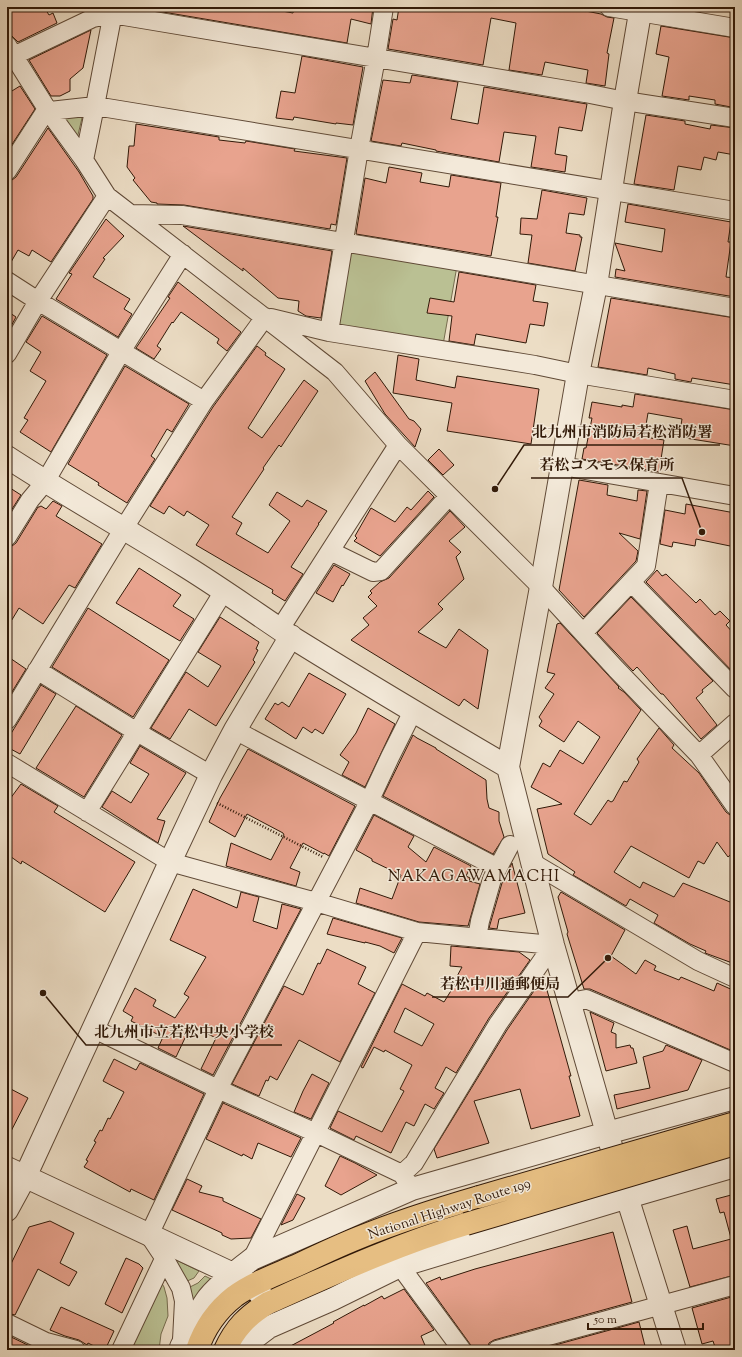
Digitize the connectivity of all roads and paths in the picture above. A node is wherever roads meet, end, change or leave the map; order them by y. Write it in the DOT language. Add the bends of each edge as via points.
graph roads {
  1 [pos="384,7"];
  2 [pos="609,7"];
  3 [pos="641,10"];
  4 [pos="113,11"];
  5 [pos="735,28"];
  6 [pos="9,53"];
  7 [pos="376,58"];
  8 [pos="625,101"];
  9 [pos="95,106"];
  10 [pos="48,110"];
  11 [pos="735,118"];
  12 [pos="359,149"];
  13 [pos="84,160"];
  14 [pos="7,171"];
  15 [pos="611,190"];
  16 [pos="107,196"];
  17 [pos="735,211"];
  18 [pos="131,214"];
  19 [pos="344,242"];
  20 [pos="183,254"];
  21 [pos="7,281"];
  22 [pos="596,285"];
  23 [pos="38,301"];
  24 [pos="735,308"];
  25 [pos="265,317"];
  26 [pos="329,332"];
  27 [pos="122,350"];
  28 [pos="7,354"];
  29 [pos="578,374"];
  30 [pos="735,400"];
  31 [pos="204,401"];
  32 [pos="398,445"];
  33 [pos="7,457"];
  34 [pos="562,466"];
  35 [pos="45,482"];
  36 [pos="659,483"];
  37 [pos="449,496"];
  38 [pos="735,496"];
  39 [pos="124,528"];
  40 [pos="7,537"];
  41 [pos="330,551"];
  42 [pos="632,582"];
  43 [pos="541,587"];
  44 [pos="224,591"];
  45 [pos="584,632"];
  46 [pos="286,633"];
  47 [pos="38,670"];
  48 [pos="735,689"];
  49 [pos="413,711"];
  50 [pos="7,720"];
  51 [pos="735,724"];
  52 [pos="235,730"];
  53 [pos="137,732"];
  54 [pos="699,755"];
  55 [pos="7,763"];
  56 [pos="508,767"];
  57 [pos="211,776"];
  58 [pos="202,795"];
  59 [pos="369,802"];
  60 [pos="735,806"];
  61 [pos="87,812"];
  62 [pos="510,845"];
  63 [pos="170,862"];
  64 [pos="533,863"];
  65 [pos="336,864"];
  66 [pos="498,868"];
  67 [pos="316,902"];
  68 [pos="417,932"];
  69 [pos="477,938"];
  70 [pos="553,945"];
  71 [pos="735,978"];
  72 [pos="570,1002"];
  73 [pos="94,1029"];
  74 [pos="735,1063"];
  75 [pos="218,1089"];
  76 [pos="735,1098"];
  77 [pos="735,1123"];
  78 [pos="316,1133"];
  79 [pos="607,1133"];
  80 [pos="735,1144"];
  81 [pos="735,1166"];
  82 [pos="16,1172"];
  83 [pos="407,1182"];
  84 [pos="628,1197"];
  85 [pos="7,1210"];
  86 [pos="149,1235"];
  87 [pos="164,1259"];
  88 [pos="252,1259"];
  89 [pos="400,1266"];
  90 [pos="233,1274"];
  91 [pos="252,1285"];
  92 [pos="735,1285"];
  93 [pos="268,1303"];
  94 [pos="661,1306"];
  95 [pos="7,1323"];
  96 [pos="186,1349"];
  97 [pos="76,1350"];
  98 [pos="120,1350"];
  99 [pos="225,1350"];
  100 [pos="245,1350"];
  101 [pos="462,1350"];
  102 [pos="497,1350"];
  103 [pos="675,1350"];
  1 -- 7 [label="street"];
  2 -- 3 [label="street"];
  3 -- 5 [label="street"];
  3 -- 8 [label="street"];
  4 -- 6 [label="street"];
  4 -- 7 [label="street"];
  4 -- 9 [label="street"];
  6 -- 10 [label="street"];
  7 -- 8 [label="street"];
  7 -- 12 [label="street"];
  8 -- 11 [label="street"];
  8 -- 15 [label="street"];
  9 -- 10 [label="street"];
  9 -- 12 [label="street"];
  9 -- 13 [label="street"];
  10 -- 13 [label="street"];
  10 -- 14 [label="street"];
  12 -- 15 [label="street"];
  12 -- 19 [label="street"];
  13 -- 16 [label="street"];
  15 -- 17 [label="street"];
  15 -- 22 [label="street"];
  16 -- 18 [label="street"];
  16 -- 23 [label="street"];
  18 -- 19 [label="street" via="182,215"];
  18 -- 20 [label="street"];
  19 -- 22 [label="street"];
  19 -- 26 [label="street"];
  20 -- 25 [label="street"];
  20 -- 27 [label="street"];
  21 -- 23 [label="street"];
  22 -- 24 [label="street"];
  22 -- 29 [label="street"];
  23 -- 27 [label="street"];
  23 -- 28 [label="street"];
  25 -- 26 [label="street"];
  25 -- 31 [label="street"];
  25 -- 32 [label="street" via="335,372"];
  26 -- 29 [label="street"];
  27 -- 31 [label="street"];
  27 -- 35 [label="street"];
  29 -- 30 [label="street"];
  29 -- 34 [label="street"];
  31 -- 39 [label="street"];
  32 -- 37 [label="street"];
  32 -- 41 [label="street"];
  33 -- 35 [label="street"];
  34 -- 36 [label="street"];
  34 -- 43 [label="street"];
  35 -- 39 [label="street"];
  35 -- 40 [label="street" via="30,500"];
  36 -- 38 [label="street"];
  36 -- 42 [label="street" via="646,566"];
  37 -- 41 [label="street" via="381,571 373,572"];
  37 -- 43 [label="street"];
  39 -- 44 [label="street"];
  39 -- 47 [label="street"];
  41 -- 46 [label="street"];
  42 -- 45 [label="street"];
  42 -- 48 [label="street"];
  43 -- 45 [label="street"];
  43 -- 56 [label="street"];
  44 -- 46 [label="street"];
  44 -- 53 [label="street"];
  45 -- 54 [label="street"];
  46 -- 49 [label="street"];
  46 -- 52 [label="street"];
  47 -- 50 [label="street"];
  47 -- 53 [label="street"];
  49 -- 56 [label="street"];
  49 -- 59 [label="street"];
  51 -- 54 [label="street"];
  52 -- 57 [label="street"];
  52 -- 59 [label="street"];
  53 -- 57 [label="street"];
  53 -- 61 [label="street"];
  54 -- 60 [label="street"];
  55 -- 61 [label="street"];
  56 -- 64 [label="street"];
  57 -- 58 [label="street"];
  58 -- 63 [label="street"];
  58 -- 65 [label="path"];
  59 -- 65 [label="street"];
  59 -- 66 [label="street"];
  61 -- 63 [label="street"];
  62 -- 66 [label="street"];
  63 -- 67 [label="street"];
  63 -- 73 [label="street"];
  64 -- 70 [label="street"];
  64 -- 71 [label="street" via="698,961"];
  65 -- 67 [label="street"];
  66 -- 69 [label="street" via="487,894"];
  67 -- 68 [label="street"];
  67 -- 75 [label="street"];
  68 -- 69 [label="street"];
  68 -- 78 [label="street"];
  69 -- 70 [label="street"];
  70 -- 72 [label="street"];
  70 -- 83 [label="street" via="498,1024 414,1163"];
  72 -- 74 [label="street" via="586,999"];
  72 -- 79 [label="street"];
  73 -- 75 [label="street"];
  73 -- 82 [label="street"];
  75 -- 78 [label="street"];
  75 -- 86 [label="street"];
  76 -- 79 [label="street"];
  77 -- 91 [label="highway, National Highway Route 199, bridge" via="397,1223"];
  78 -- 83 [label="street"];
  78 -- 88 [label="street"];
  79 -- 83 [label="street"];
  79 -- 84 [label="street"];
  80 -- 93 [label="highway, National Highway Route 199, bridge" via="409,1242"];
  81 -- 84 [label="street"];
  82 -- 85 [label="street"];
  82 -- 86 [label="street"];
  83 -- 88 [label="street"];
  84 -- 89 [label="street"];
  84 -- 94 [label="street"];
  86 -- 87 [label="street"];
  86 -- 90 [label="street"];
  87 -- 96 [label="street" via="181,1288"];
  87 -- 98 [label="street"];
  88 -- 90 [label="street"];
  89 -- 100 [label="street" via="269,1327 253,1339"];
  89 -- 101 [label="street"];
  90 -- 91 [label="street"];
  90 -- 96 [label="street" via="208,1298 195,1320"];
  91 -- 93 [label="street"];
  91 -- 96 [label="highway, National Highway Route 199" via="234,1296 209,1323 201,1337"];
  92 -- 94 [label="street"];
  93 -- 99 [label="highway, National Highway Route 199" via="252,1313 240,1325"];
  94 -- 102 [label="street"];
  94 -- 103 [label="street"];
  95 -- 97 [label="street" via="46,1342"];
}
